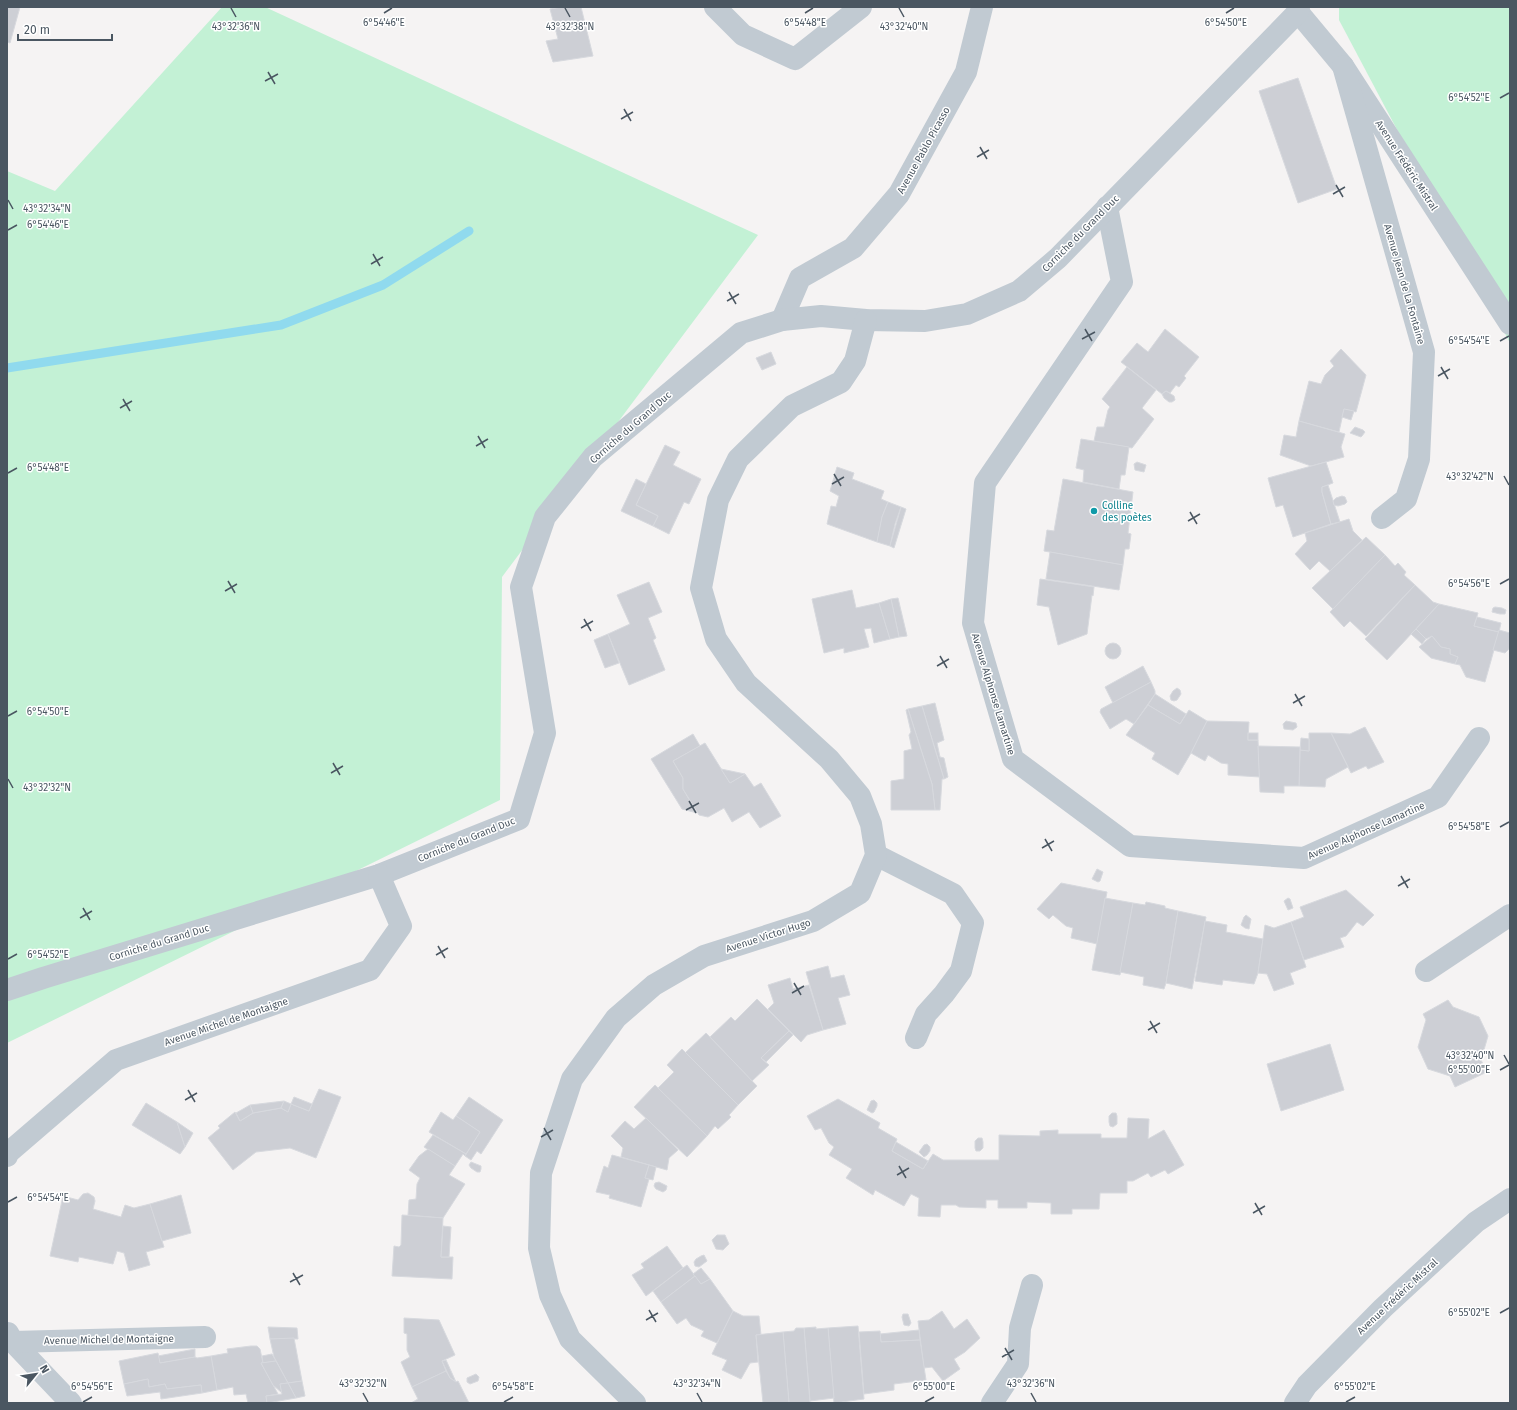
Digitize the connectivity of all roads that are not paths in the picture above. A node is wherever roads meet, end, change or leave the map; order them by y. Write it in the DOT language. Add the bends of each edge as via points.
graph roads {
  1 [pos="716,7"];
  2 [pos="861,7"];
  3 [pos="982,7"];
  4 [pos="1299,10"];
  5 [pos="1343,66"];
  6 [pos="1107,207"];
  7 [pos="782,320"];
  8 [pos="866,320"];
  9 [pos="1510,324"];
  10 [pos="1382,518"];
  11 [pos="1479,738"];
  12 [pos="876,856"];
  13 [pos="379,875"];
  14 [pos="1510,914"];
  15 [pos="1426,971"];
  16 [pos="7,990"];
  17 [pos="916,1038"];
  18 [pos="7,1156"];
  19 [pos="1510,1199"];
  20 [pos="1032,1285"];
  21 [pos="10,1337"];
  22 [pos="205,1337"];
  23 [pos="71,1403"];
  24 [pos="635,1403"];
  25 [pos="992,1403"];
  26 [pos="1295,1403"];
  1 -- 2 [label="street" via="743,35 795,59"];
  3 -- 7 [label="street, Avenue Pablo Picasso" via="966,72 899,194 853,248 800,278"];
  4 -- 5 [label="street, Avenue Frédéric Mistral"];
  4 -- 6 [label="street, Corniche du Grand Duc"];
  5 -- 9 [label="street, Avenue Frédéric Mistral"];
  5 -- 10 [label="street, Avenue Jean de La Fontaine" via="1424,352 1419,459 1406,498"];
  6 -- 8 [label="street, Corniche du Grand Duc" via="1058,258 1019,291 967,314 925,320"];
  6 -- 11 [label="street, Avenue Alphonse Lamartine" via="1122,282 985,483 972,622 1013,759 1130,846 1304,858 1438,797"];
  7 -- 8 [label="street, Corniche du Grand Duc" via="821,316"];
  7 -- 13 [label="street, Corniche du Grand Duc" via="741,332 593,457 545,517 522,587 545,733 519,819"];
  8 -- 12 [label="street" via="855,361 841,382 792,406 738,458 718,500 701,588 716,639 746,683 829,759 860,796 871,824"];
  12 -- 17 [label="street" via="953,894 973,923 961,971 926,1014"];
  12 -- 24 [label="street, Avenue Victor Hugo" via="860,893 812,921 704,956 654,985 616,1018 572,1079 541,1172 539,1248 550,1295 570,1339"];
  13 -- 16 [label="street, Corniche du Grand Duc"];
  13 -- 18 [label="street, Avenue Michel de Montaigne" via="401,926 370,970 116,1060"];
  14 -- 15 [label="street"];
  19 -- 26 [label="street, Avenue Frédéric Mistral" via="1476,1222 1382,1308 1307,1385"];
  20 -- 25 [label="street" via="1020,1328 1018,1364"];
  21 -- 22 [label="street, Avenue Michel de Montaigne"];
  21 -- 23 [label="street, Avenue Michel de Montaigne"];
}
